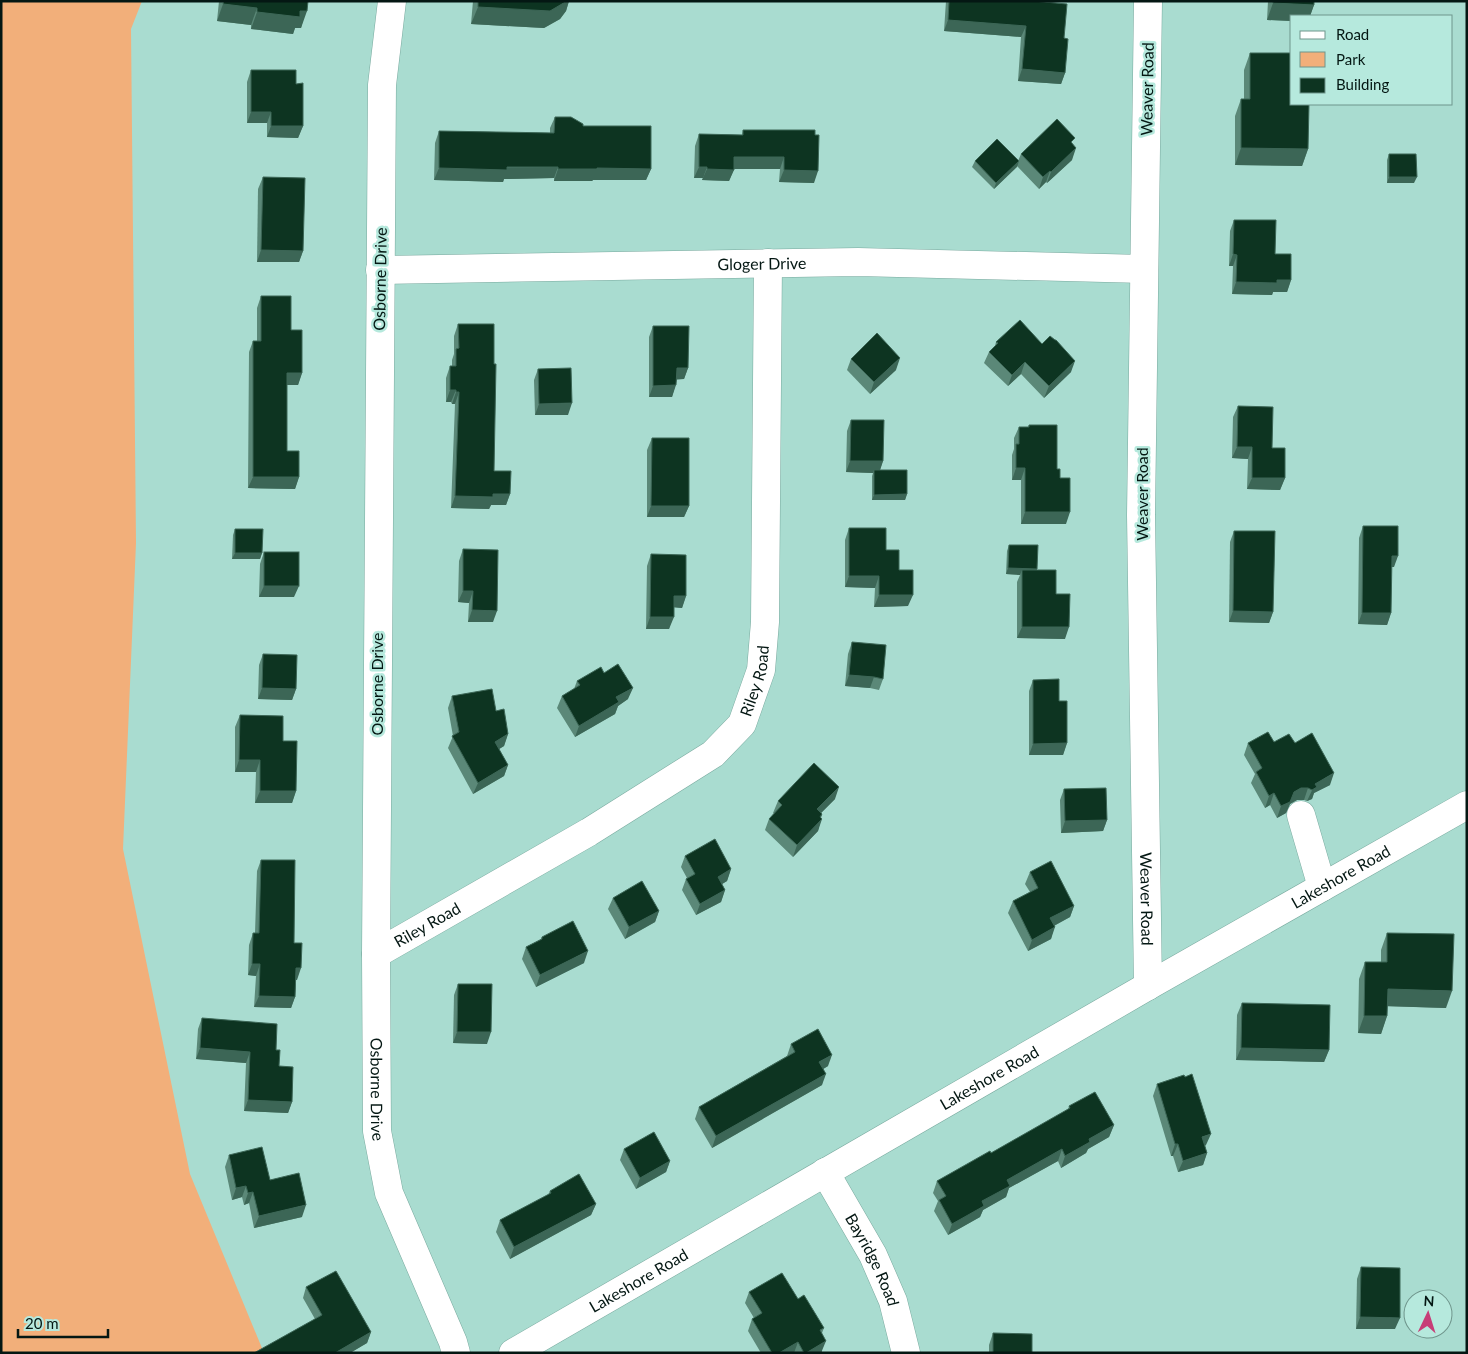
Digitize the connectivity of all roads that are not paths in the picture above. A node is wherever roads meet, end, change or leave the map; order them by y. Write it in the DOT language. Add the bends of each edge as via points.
graph roads {
  1 [pos="392,1"];
  2 [pos="1148,1"];
  3 [pos="768,263"];
  4 [pos="1144,269"];
  5 [pos="380,270"];
  6 [pos="1467,805"];
  7 [pos="1301,815"];
  8 [pos="1322,887"];
  9 [pos="376,954"];
  10 [pos="1148,986"];
  11 [pos="825,1172"];
  12 [pos="456,1353"];
  13 [pos="513,1353"];
  14 [pos="906,1353"];
  1 -- 5 [label="street, Osborne Drive" via="382,86"];
  2 -- 4 [label="street, Weaver Road"];
  3 -- 4 [label="street, Gloger Drive"];
  3 -- 5 [label="street, Gloger Drive"];
  3 -- 9 [label="street, Riley Road" via="765,622 761,670 742,724 713,754 589,832"];
  4 -- 10 [label="street, Weaver Road" via="1141,515"];
  5 -- 9 [label="street, Osborne Drive"];
  6 -- 8 [label="street, Lakeshore Road"];
  7 -- 8 [label="street"];
  8 -- 10 [label="street, Lakeshore Road"];
  9 -- 12 [label="street, Osborne Drive" via="378,1131 389,1193"];
  10 -- 11 [label="street, Lakeshore Road"];
  11 -- 13 [label="street, Lakeshore Road"];
  11 -- 14 [label="street, Bayridge Road" via="894,1301"];
}
